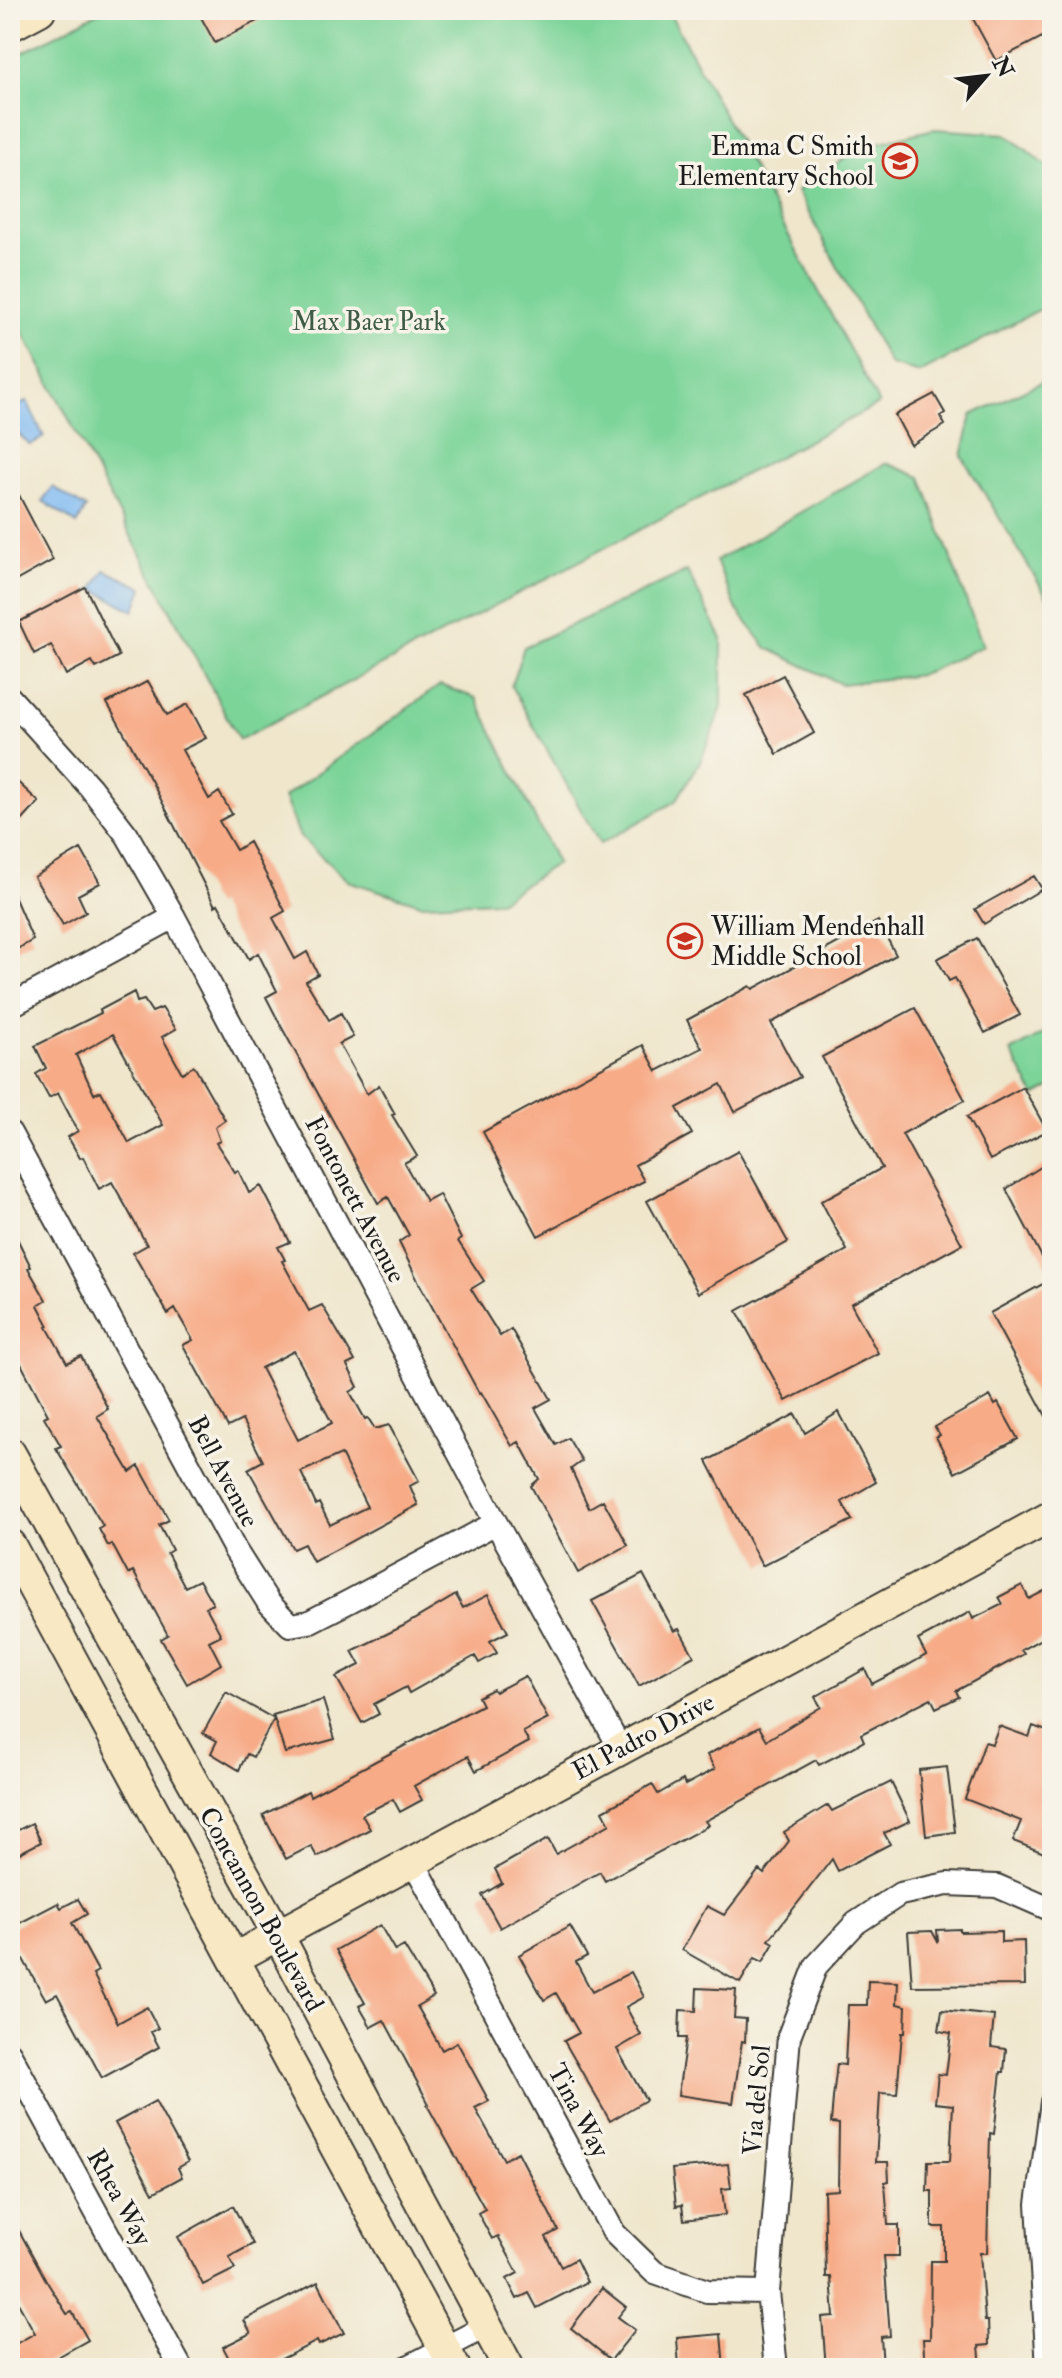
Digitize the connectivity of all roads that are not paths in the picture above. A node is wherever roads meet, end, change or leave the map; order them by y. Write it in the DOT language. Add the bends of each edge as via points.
graph roads {
  1 [pos="40,10"];
  2 [pos="10,26"];
  3 [pos="10,698"];
  4 [pos="174,917"];
  5 [pos="10,1006"];
  6 [pos="10,1133"];
  7 [pos="10,1453"];
  8 [pos="1052,1516"];
  9 [pos="496,1523"];
  10 [pos="10,1545"];
  11 [pos="620,1748"];
  12 [pos="413,1861"];
  13 [pos="1052,1910"];
  14 [pos="278,1935"];
  15 [pos="235,1958"];
  16 [pos="10,2054"];
  17 [pos="1052,2102"];
  18 [pos="768,2292"];
  19 [pos="487,2326"];
  20 [pos="450,2358"];
  21 [pos="181,2368"];
  22 [pos="406,2368"];
  23 [pos="509,2368"];
  24 [pos="776,2368"];
  25 [pos="1048,2368"];
  1 -- 2 [label="main road"];
  3 -- 4 [label="street, Fontonett Avenue" via="127,835"];
  4 -- 5 [label="street"];
  4 -- 9 [label="street, Fontonett Avenue"];
  6 -- 9 [label="street, Bell Avenue" via="235,1550 268,1602 290,1625 309,1622"];
  7 -- 14 [label="main road, Concannon Boulevard"];
  8 -- 11 [label="main road, El Padro Drive"];
  9 -- 11 [label="street, Fontonett Avenue"];
  10 -- 15 [label="main road, Concannon Boulevard"];
  11 -- 12 [label="main road, El Padro Drive"];
  12 -- 14 [label="main road, El Padro Drive"];
  12 -- 18 [label="street, Tina Way" via="614,2233 655,2273 707,2291"];
  13 -- 18 [label="street, Via del Sol" via="997,1886 947,1884 900,1894 856,1923 816,1966 789,2036"];
  14 -- 15 [label="main road, El Padro Drive"];
  14 -- 19 [label="main road, Concannon Boulevard"];
  15 -- 20 [label="main road, Concannon Boulevard"];
  16 -- 21 [label="street, Rhea Way"];
  17 -- 25 [label="street" via="1038,2204"];
  18 -- 24 [label="street, Via del Sol"];
  19 -- 20 [label="street"];
  19 -- 23 [label="main road, Concannon Boulevard"];
  20 -- 22 [label="street"];
}
